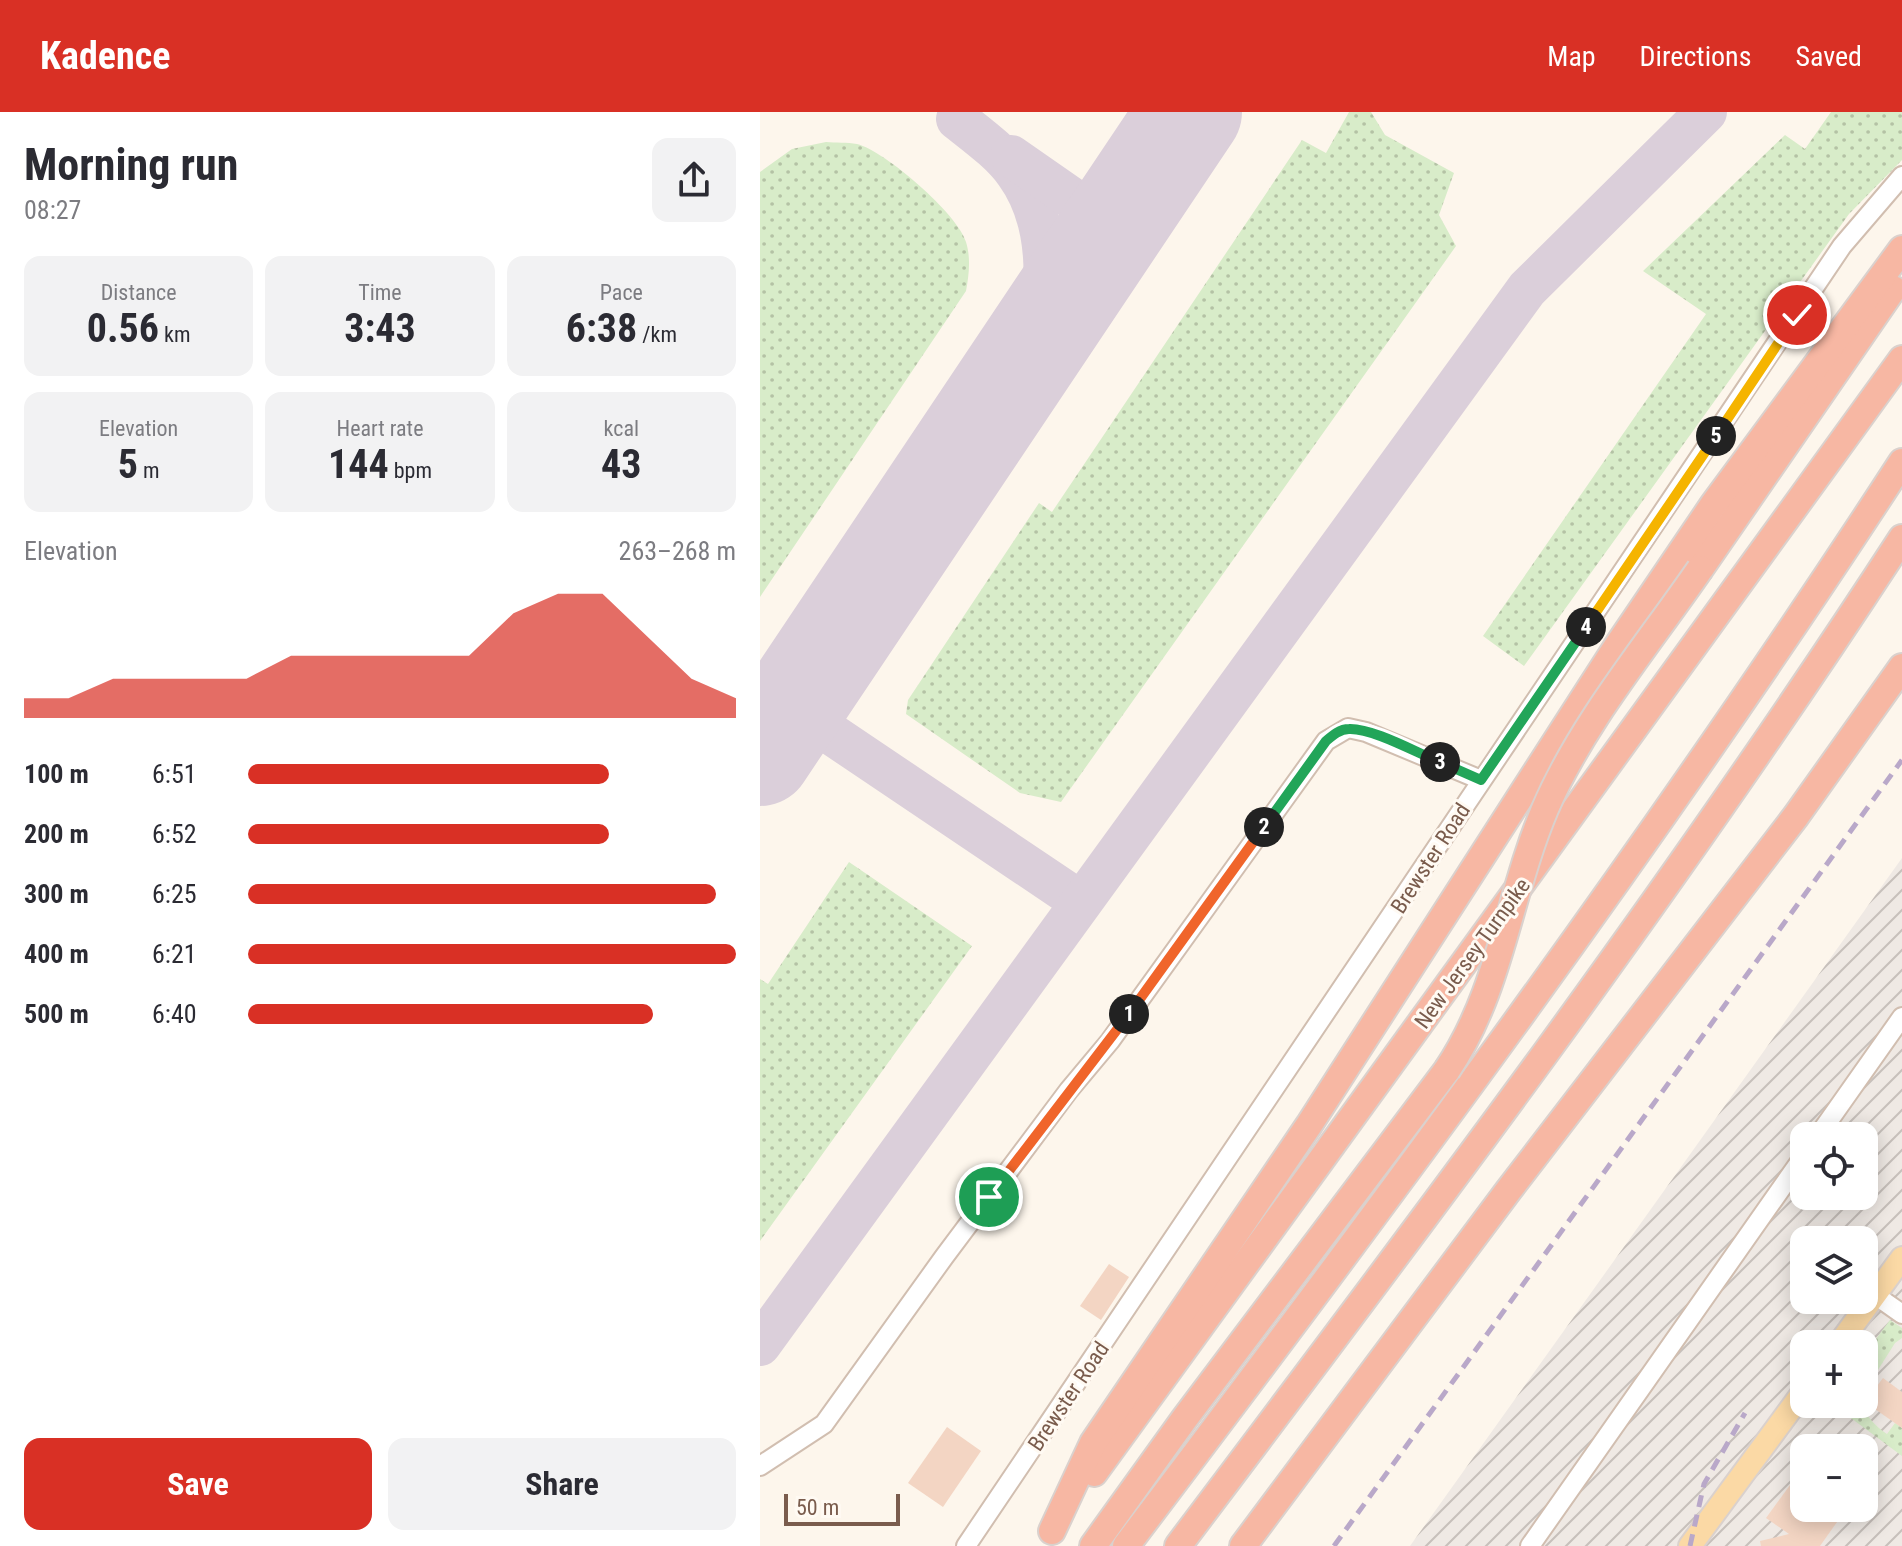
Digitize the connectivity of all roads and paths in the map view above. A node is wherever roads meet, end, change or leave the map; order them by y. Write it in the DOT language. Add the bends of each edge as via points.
graph roads {
  1 [pos="1902,176"];
  2 [pos="1902,249"];
  3 [pos="1902,276"];
  4 [pos="1902,359"];
  5 [pos="1902,462"];
  6 [pos="1898,546"];
  7 [pos="1902,667"];
  8 [pos="1481,780"];
  9 [pos="1902,1017"];
  10 [pos="1828,1122"];
  11 [pos="1790,1176"];
  12 [pos="1902,1258"];
  13 [pos="1878,1291"];
  14 [pos="1878,1297"];
  15 [pos="1902,1314"];
  16 [pos="1790,1410"];
  17 [pos="760,1466"];
  18 [pos="1046,1538"];
  19 [pos="966,1546"];
  20 [pos="1093,1546"];
  21 [pos="1126,1546"];
  22 [pos="1178,1546"];
  23 [pos="1243,1546"];
  24 [pos="1530,1546"];
  25 [pos="1690,1546"];
  1 -- 8 [label="street, Brewster Road" via="1842,246"];
  2 -- 18 [label="highway" via="1736,474 1625,636 1326,1099 1093,1443"];
  3 -- 20 [label="highway, bridge" via="1558,781 1536,833 1492,984 1447,1070"];
  4 -- 18 [label="highway, New Jersey Turnpike"];
  5 -- 21 [label="highway" via="1596,916"];
  6 -- 22 [label="highway" via="1650,910"];
  7 -- 23 [label="highway" via="1796,816"];
  8 -- 17 [label="street" via="1366,732 1348,728 1326,741 824,1424"];
  8 -- 19 [label="street, Brewster Road"];
  9 -- 10 [label="street"];
  11 -- 24 [label="street"];
  12 -- 13 [label="main road"];
  14 -- 15 [label="street"];
  16 -- 25 [label="main road"];
}
